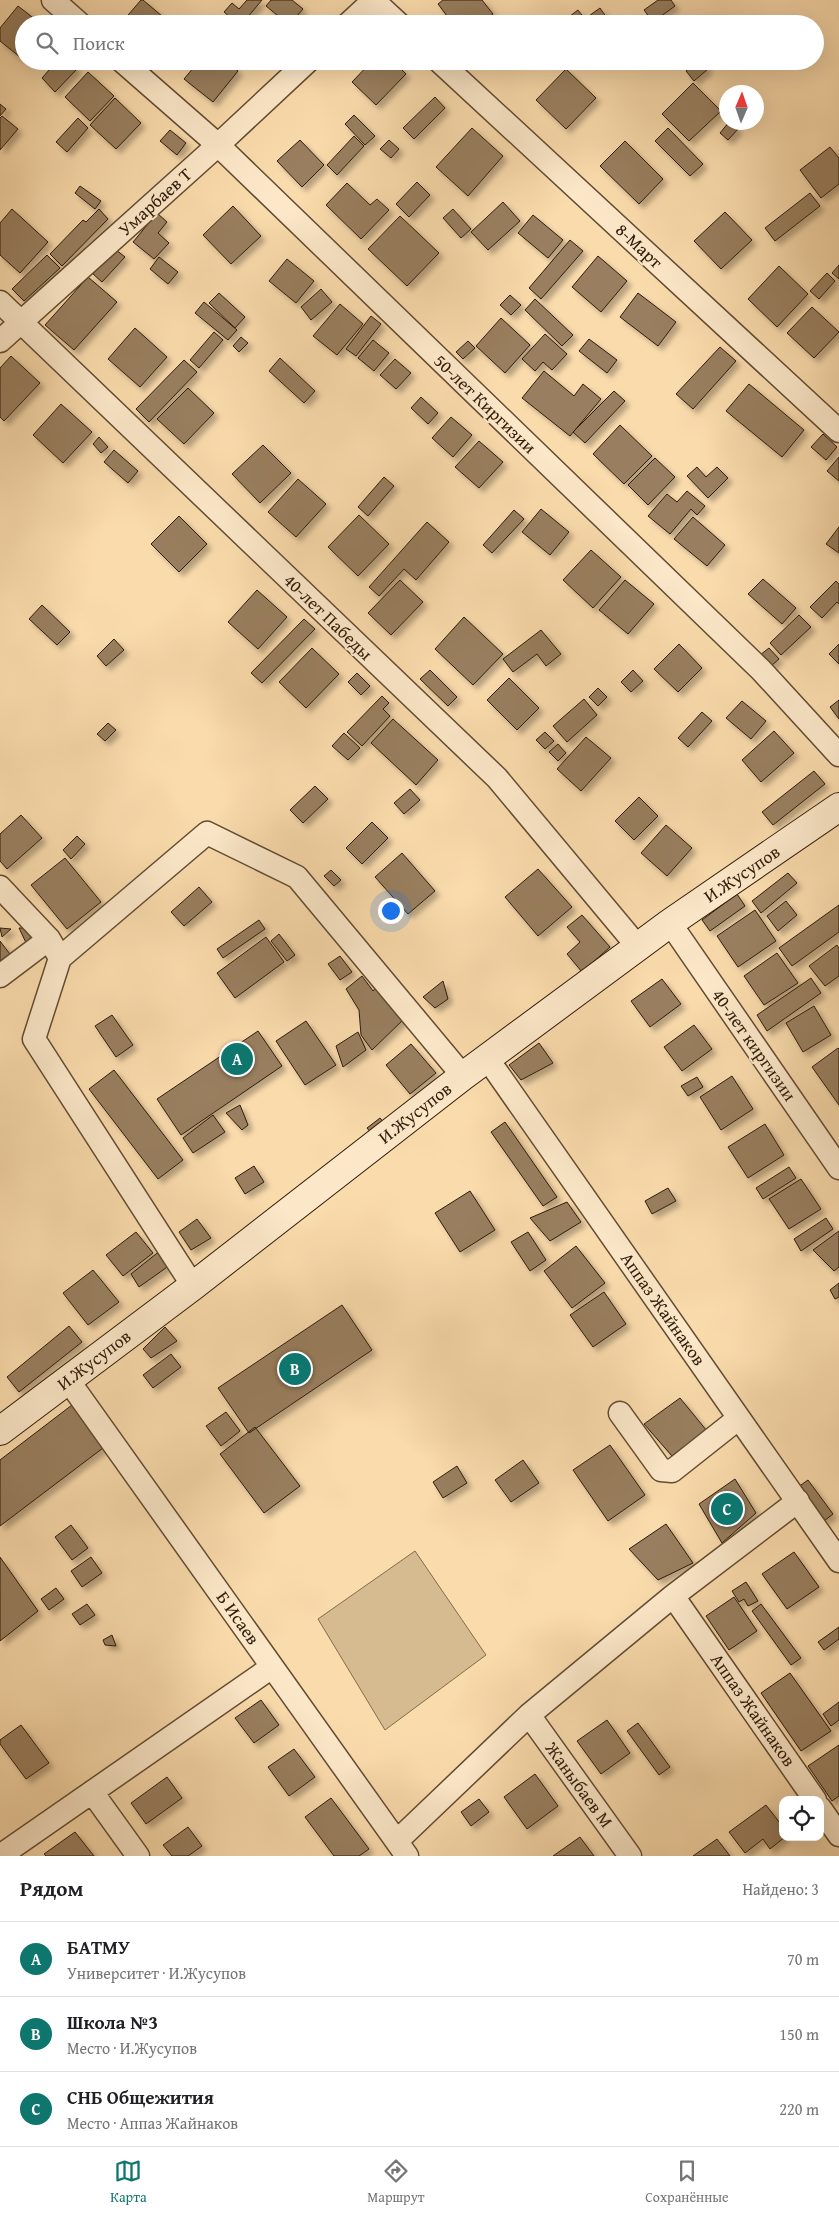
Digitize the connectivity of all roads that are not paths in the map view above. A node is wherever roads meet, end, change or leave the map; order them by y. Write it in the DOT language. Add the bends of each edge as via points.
graph roads {
  1 [pos="53,0"];
  2 [pos="373,0"];
  3 [pos="70,15"];
  4 [pos="357,15"];
  5 [pos="389,15"];
  6 [pos="132,70"];
  7 [pos="298,70"];
  8 [pos="449,70"];
  9 [pos="218,145"];
  10 [pos="0,302"];
  11 [pos="20,322"];
  12 [pos="0,341"];
  13 [pos="839,431"];
  14 [pos="839,755"];
  15 [pos="839,807"];
  16 [pos="0,887"];
  17 [pos="670,923"];
  18 [pos="49,939"];
  19 [pos="638,947"];
  20 [pos="60,958"];
  21 [pos="0,976"];
  22 [pos="487,1058"];
  23 [pos="463,1076"];
  24 [pos="839,1168"];
  25 [pos="193,1286"];
  26 [pos="68,1380"];
  27 [pos="620,1413"];
  28 [pos="739,1418"];
  29 [pos="0,1431"];
  30 [pos="798,1501"];
  31 [pos="839,1561"];
  32 [pos="673,1596"];
  33 [pos="272,1667"];
  34 [pos="529,1715"];
  35 [pos="92,1792"];
  36 [pos="812,1796"];
  37 [pos="824,1814"];
  38 [pos="839,1835"];
  39 [pos="402,1848"];
  40 [pos="0,1856"];
  41 [pos="138,1856"];
  42 [pos="630,1856"];
  1 -- 3 [label="street"];
  2 -- 4 [label="street"];
  2 -- 5 [label="street"];
  6 -- 9 [label="street, 50-лет Киргизии"];
  7 -- 9 [label="street, Умарбаев Т"];
  8 -- 13 [label="street, 8-Март"];
  9 -- 11 [label="street, Умарбаев Т"];
  9 -- 14 [label="street, 50-лет Киргизии" via="761,670"];
  10 -- 11 [label="street, 40-лет Пабеды"];
  11 -- 12 [label="street, Умарбаев Т"];
  11 -- 19 [label="street, 40-лет Пабеды" via="497,778"];
  15 -- 17 [label="street, И.Жусупов"];
  16 -- 18 [label="street"];
  17 -- 19 [label="street, И.Жусупов"];
  17 -- 24 [label="street, 40-лет киргизии"];
  18 -- 20 [label="street"];
  18 -- 21 [label="street"];
  19 -- 22 [label="street, И.Жусупов"];
  20 -- 23 [label="street" via="207,833 297,877"];
  20 -- 25 [label="street" via="34,1039"];
  22 -- 23 [label="street, И.Жусупов"];
  22 -- 28 [label="street, Аппаз Жайнаков"];
  23 -- 25 [label="street, И.Жусупов"];
  25 -- 26 [label="street, И.Жусупов"];
  26 -- 29 [label="street, И.Жусупов"];
  26 -- 33 [label="street, Б Исаев"];
  27 -- 28 [label="street" via="661,1470 667,1472"];
  28 -- 30 [label="street, Аппаз Жайнаков"];
  30 -- 31 [label="street, Аппаз Жайнаков"];
  30 -- 32 [label="street"];
  32 -- 34 [label="street"];
  32 -- 36 [label="street, Аппаз Жайнаков"];
  33 -- 35 [label="street"];
  33 -- 39 [label="street, Б Исаев"];
  34 -- 39 [label="street"];
  34 -- 42 [label="street, Жаныбаев М"];
  35 -- 40 [label="street"];
  35 -- 41 [label="street"];
  37 -- 38 [label="street"];
}
